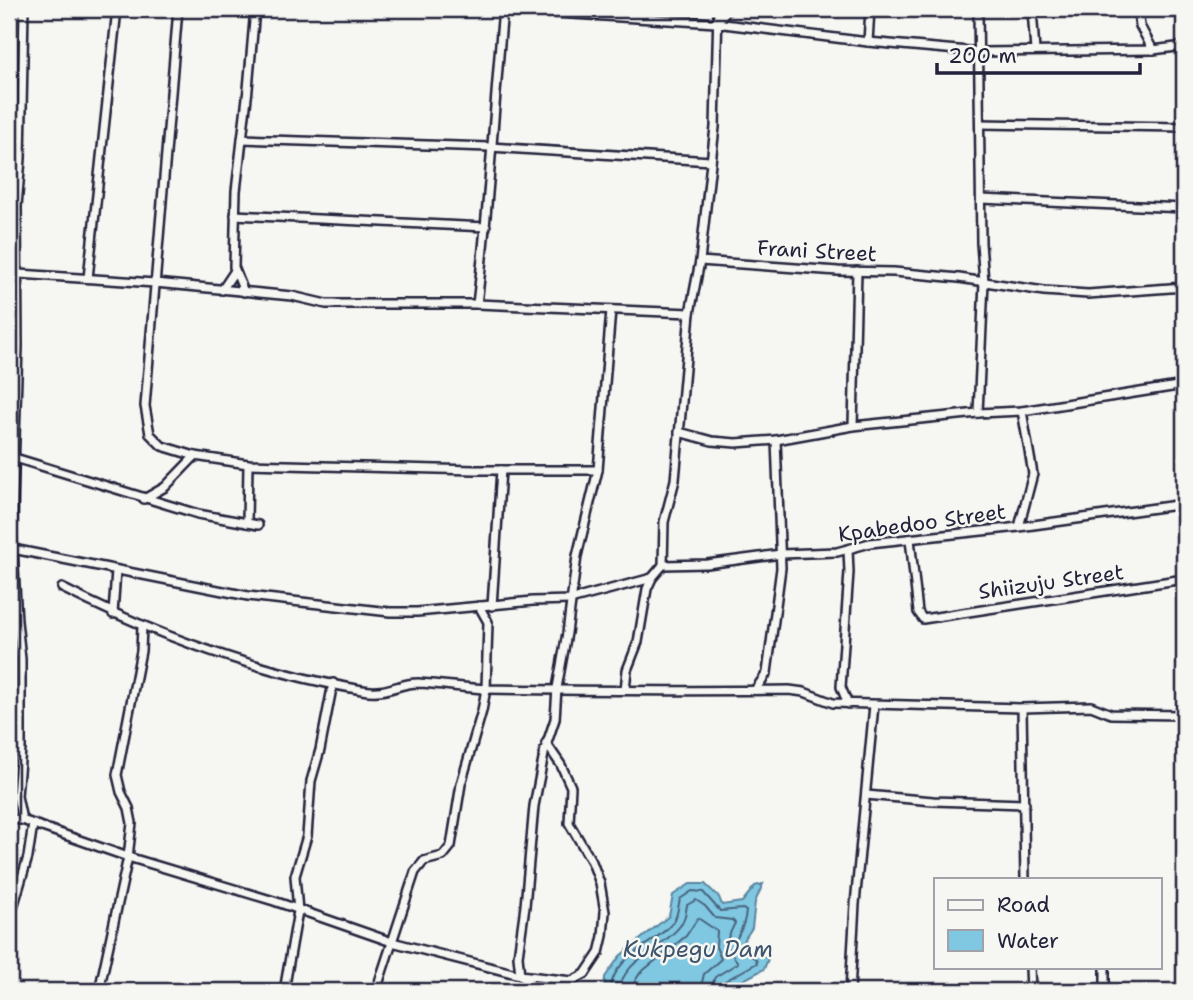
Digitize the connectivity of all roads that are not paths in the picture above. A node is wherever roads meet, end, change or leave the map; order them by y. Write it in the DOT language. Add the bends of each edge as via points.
graph roads {
  1 [pos="24,9"];
  2 [pos="117,9"];
  3 [pos="177,9"];
  4 [pos="255,9"];
  5 [pos="493,9"];
  6 [pos="503,9"];
  7 [pos="718,9"];
  8 [pos="728,9"];
  9 [pos="870,9"];
  10 [pos="978,9"];
  11 [pos="1032,9"];
  12 [pos="1138,9"];
  13 [pos="578,11"];
  14 [pos="716,23"];
  15 [pos="867,42"];
  16 [pos="1184,46"];
  17 [pos="1153,50"];
  18 [pos="1035,51"];
  19 [pos="980,52"];
  20 [pos="980,124"];
  21 [pos="1184,127"];
  22 [pos="242,139"];
  23 [pos="490,147"];
  24 [pos="711,161"];
  25 [pos="19,173"];
  26 [pos="9,174"];
  27 [pos="981,199"];
  28 [pos="1184,208"];
  29 [pos="235,215"];
  30 [pos="486,227"];
  31 [pos="700,261"];
  32 [pos="857,271"];
  33 [pos="234,272"];
  34 [pos="19,274"];
  35 [pos="88,278"];
  36 [pos="984,282"];
  37 [pos="155,283"];
  38 [pos="1184,287"];
  39 [pos="222,290"];
  40 [pos="244,292"];
  41 [pos="477,303"];
  42 [pos="611,310"];
  43 [pos="690,313"];
  44 [pos="1184,385"];
  45 [pos="12,405"];
  46 [pos="1022,411"];
  47 [pos="978,413"];
  48 [pos="853,426"];
  49 [pos="679,432"];
  50 [pos="776,440"];
  51 [pos="195,456"];
  52 [pos="15,458"];
  53 [pos="248,464"];
  54 [pos="501,470"];
  55 [pos="598,470"];
  56 [pos="144,499"];
  57 [pos="1184,504"];
  58 [pos="247,523"];
  59 [pos="258,525"];
  60 [pos="1019,527"];
  61 [pos="10,532"];
  62 [pos="910,539"];
  63 [pos="13,549"];
  64 [pos="848,550"];
  65 [pos="781,554"];
  66 [pos="663,565"];
  67 [pos="116,570"];
  68 [pos="652,578"];
  69 [pos="1184,579"];
  70 [pos="62,588"];
  71 [pos="570,600"];
  72 [pos="480,606"];
  73 [pos="495,606"];
  74 [pos="113,614"];
  75 [pos="17,621"];
  76 [pos="488,622"];
  77 [pos="142,625"];
  78 [pos="9,628"];
  79 [pos="333,683"];
  80 [pos="557,688"];
  81 [pos="486,689"];
  82 [pos="625,690"];
  83 [pos="755,690"];
  84 [pos="848,704"];
  85 [pos="874,705"];
  86 [pos="1022,708"];
  87 [pos="1184,715"];
  88 [pos="21,718"];
  89 [pos="9,720"];
  90 [pos="546,743"];
  91 [pos="866,795"];
  92 [pos="1024,804"];
  93 [pos="9,819"];
  94 [pos="22,820"];
  95 [pos="33,824"];
  96 [pos="128,857"];
  97 [pos="1025,878"];
  98 [pos="298,911"];
  99 [pos="9,921"];
  100 [pos="392,942"];
  101 [pos="1031,968"];
  102 [pos="1105,968"];
  103 [pos="520,975"];
  104 [pos="99,991"];
  105 [pos="284,991"];
  106 [pos="376,991"];
  107 [pos="534,991"];
  108 [pos="850,991"];
  109 [pos="1031,991"];
  110 [pos="1105,991"];
  1 -- 25 [label="street"];
  2 -- 35 [label="street"];
  3 -- 37 [label="street"];
  4 -- 22 [label="street"];
  5 -- 6 [label="street"];
  6 -- 13 [label="street"];
  6 -- 23 [label="street"];
  7 -- 14 [label="street"];
  8 -- 14 [label="street"];
  9 -- 15 [label="street"];
  10 -- 19 [label="street"];
  11 -- 18 [label="street"];
  12 -- 17 [label="street" via="1140,26"];
  13 -- 14 [label="street"];
  14 -- 15 [label="street"];
  14 -- 24 [label="street"];
  15 -- 19 [label="street"];
  16 -- 17 [label="street"];
  17 -- 18 [label="street"];
  18 -- 19 [label="street"];
  19 -- 20 [label="street"];
  20 -- 21 [label="street"];
  20 -- 27 [label="street"];
  22 -- 23 [label="street"];
  22 -- 29 [label="street"];
  23 -- 24 [label="street"];
  23 -- 30 [label="street"];
  24 -- 31 [label="street"];
  25 -- 26 [label="street"];
  25 -- 34 [label="street"];
  27 -- 28 [label="street"];
  27 -- 36 [label="street"];
  29 -- 30 [label="street"];
  29 -- 33 [label="street"];
  30 -- 41 [label="street"];
  31 -- 32 [label="street, Frani Street"];
  31 -- 43 [label="street"];
  32 -- 36 [label="street, Frani Street"];
  32 -- 48 [label="street"];
  33 -- 39 [label="street"];
  33 -- 40 [label="street"];
  34 -- 35 [label="street"];
  34 -- 45 [label="street"];
  35 -- 37 [label="street"];
  36 -- 38 [label="street, Frani Street" via="1088,294"];
  36 -- 47 [label="street"];
  37 -- 39 [label="street"];
  37 -- 51 [label="street" via="147,426 162,446"];
  39 -- 40 [label="street"];
  40 -- 41 [label="street" via="326,304"];
  41 -- 42 [label="street"];
  42 -- 43 [label="street"];
  42 -- 55 [label="street"];
  43 -- 49 [label="street"];
  44 -- 46 [label="street"];
  45 -- 52 [label="street"];
  46 -- 47 [label="street"];
  46 -- 60 [label="street" via="1032,474"];
  47 -- 48 [label="street"];
  48 -- 50 [label="street"];
  49 -- 50 [label="street" via="736,443"];
  49 -- 66 [label="street" via="675,480 664,522"];
  50 -- 65 [label="street"];
  51 -- 53 [label="street"];
  51 -- 56 [label="street" via="164,487"];
  52 -- 56 [label="street"];
  52 -- 61 [label="street"];
  53 -- 54 [label="street"];
  53 -- 58 [label="street"];
  54 -- 55 [label="street"];
  54 -- 73 [label="street"];
  55 -- 71 [label="street"];
  56 -- 58 [label="street"];
  57 -- 60 [label="street, Kpabedoo Street"];
  58 -- 59 [label="street"];
  60 -- 62 [label="street, Kpabedoo Street"];
  61 -- 63 [label="street"];
  62 -- 64 [label="street, Kpabedoo Street"];
  62 -- 69 [label="street, Shiizuju Street" via="918,612 923,619"];
  63 -- 67 [label="street"];
  63 -- 75 [label="street"];
  64 -- 65 [label="street, Kpabedoo Street"];
  64 -- 84 [label="street" via="841,687"];
  65 -- 66 [label="street, Kpabedoo Street"];
  65 -- 83 [label="street" via="767,673"];
  66 -- 68 [label="street"];
  67 -- 72 [label="street" via="247,596 350,610 417,612"];
  67 -- 74 [label="street"];
  68 -- 71 [label="street"];
  68 -- 82 [label="street"];
  70 -- 74 [label="street"];
  71 -- 73 [label="street"];
  71 -- 80 [label="street"];
  72 -- 73 [label="street"];
  72 -- 76 [label="street"];
  73 -- 76 [label="street"];
  74 -- 77 [label="street"];
  75 -- 78 [label="street"];
  75 -- 88 [label="street"];
  76 -- 81 [label="street"];
  77 -- 79 [label="street" via="258,666"];
  77 -- 96 [label="street" via="117,775 132,823"];
  79 -- 81 [label="street" via="374,692 420,683"];
  79 -- 98 [label="street" via="311,781 307,836 295,876"];
  80 -- 81 [label="street"];
  80 -- 82 [label="street"];
  80 -- 90 [label="street" via="554,723"];
  81 -- 100 [label="street" via="461,784 451,846 445,854 424,861 415,872"];
  82 -- 83 [label="street"];
  83 -- 84 [label="street" via="797,690 827,703"];
  84 -- 85 [label="street"];
  85 -- 86 [label="street"];
  85 -- 91 [label="street"];
  86 -- 87 [label="street" via="1091,706 1111,713"];
  86 -- 92 [label="street"];
  88 -- 89 [label="street"];
  88 -- 94 [label="street" via="17,796"];
  90 -- 103 [label="street" via="534,806 518,956"];
  90 -- 103 [label="street" via="571,787 569,823 600,883 603,936 599,953 585,974 572,981"];
  91 -- 92 [label="street"];
  91 -- 108 [label="street"];
  92 -- 97 [label="street"];
  93 -- 94 [label="street"];
  94 -- 95 [label="street"];
  95 -- 96 [label="street"];
  95 -- 99 [label="street"];
  96 -- 98 [label="street"];
  96 -- 104 [label="street"];
  98 -- 100 [label="street"];
  98 -- 105 [label="street"];
  100 -- 103 [label="street"];
  100 -- 106 [label="street"];
  101 -- 109 [label="street"];
  102 -- 110 [label="street"];
  103 -- 107 [label="street"];
}
